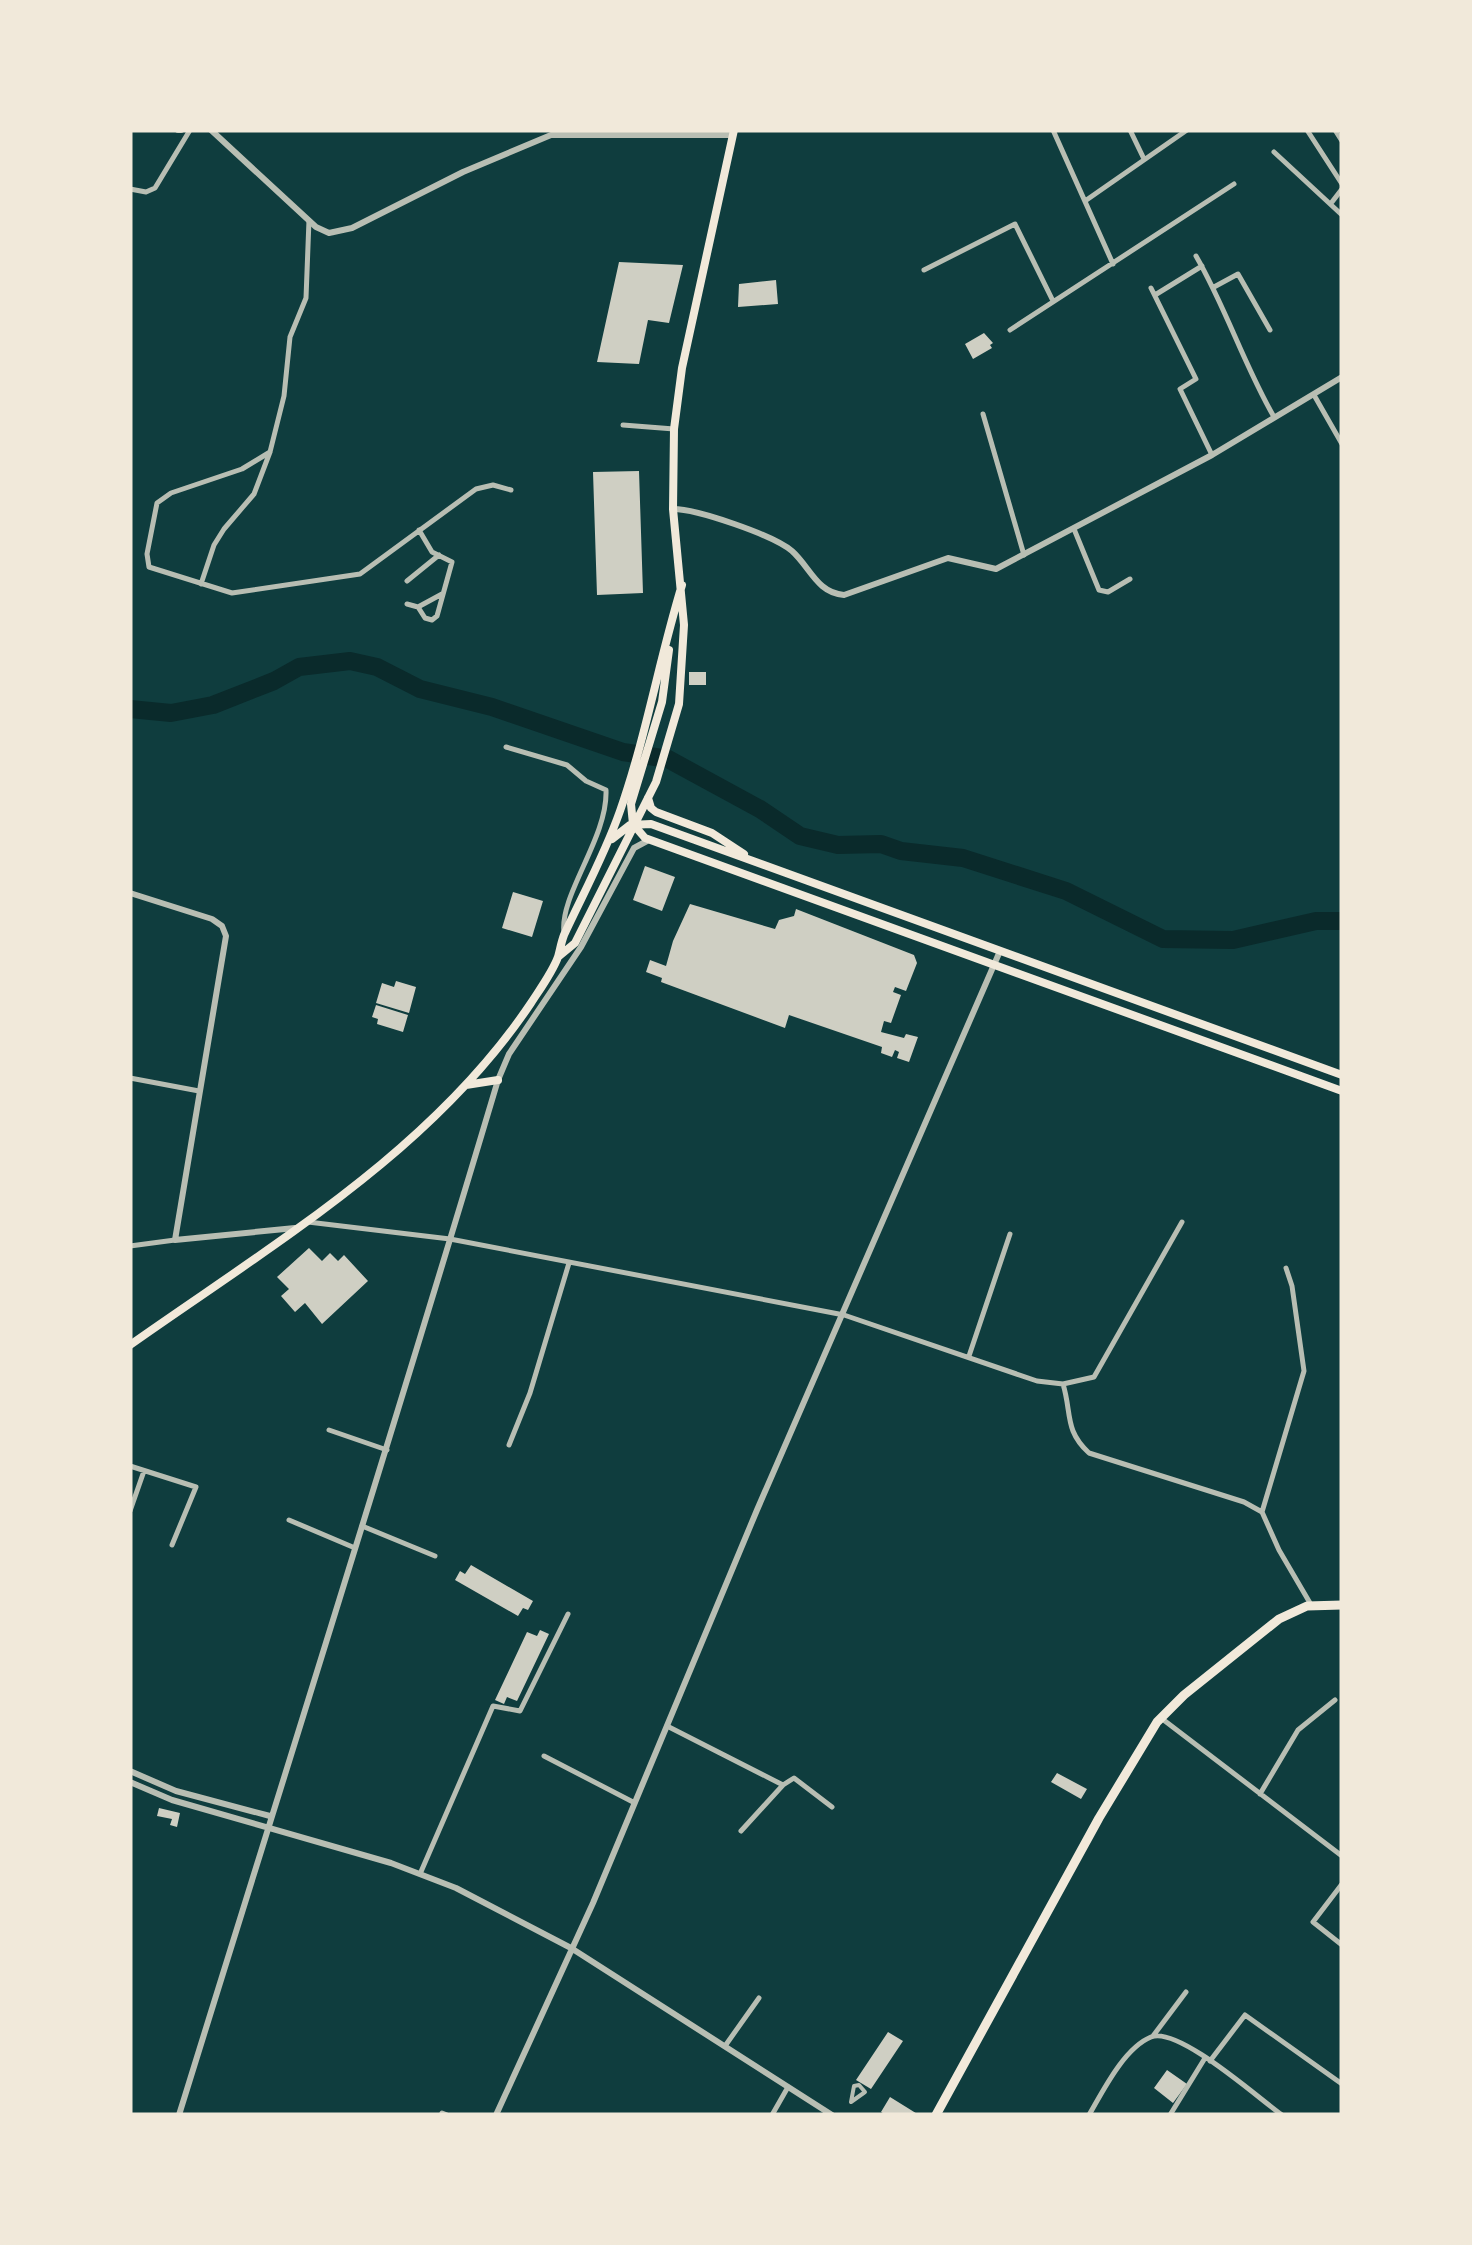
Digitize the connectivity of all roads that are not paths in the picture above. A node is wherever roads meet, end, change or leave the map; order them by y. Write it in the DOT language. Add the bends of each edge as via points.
graph roads {
  1 [pos="190,130"];
  2 [pos="211,130"];
  3 [pos="1053,130"];
  4 [pos="1130,130"];
  5 [pos="1187,130"];
  6 [pos="1306,130"];
  7 [pos="1334,130"];
  8 [pos="551,132"];
  9 [pos="582,132"];
  10 [pos="734,133"];
  11 [pos="1342,141"];
  12 [pos="1274,152"];
  13 [pos="1144,160"];
  14 [pos="1234,184"];
  15 [pos="1342,186"];
  16 [pos="130,189"];
  17 [pos="1085,201"];
  18 [pos="1331,203"];
  19 [pos="1342,215"];
  20 [pos="309,220"];
  21 [pos="1196,256"];
  22 [pos="1113,264"];
  23 [pos="1202,266"];
  24 [pos="924,270"];
  25 [pos="1214,287"];
  26 [pos="1053,302"];
  27 [pos="1010,330"];
  28 [pos="1270,330"];
  29 [pos="1342,377"];
  30 [pos="1314,394"];
  31 [pos="984,414"];
  32 [pos="1275,420"];
  33 [pos="624,425"];
  34 [pos="674,429"];
  35 [pos="1342,444"];
  36 [pos="270,452"];
  37 [pos="1212,455"];
  38 [pos="511,490"];
  39 [pos="672,509"];
  40 [pos="1074,529"];
  41 [pos="418,530"];
  42 [pos="439,555"];
  43 [pos="1024,555"];
  44 [pos="1130,580"];
  45 [pos="407,581"];
  46 [pos="201,584"];
  47 [pos="682,585"];
  48 [pos="445,593"];
  49 [pos="407,604"];
  50 [pos="418,607"];
  51 [pos="506,746"];
  52 [pos="636,775"];
  53 [pos="648,796"];
  54 [pos="634,824"];
  55 [pos="652,842"];
  56 [pos="606,846"];
  57 [pos="756,862"];
  58 [pos="130,893"];
  59 [pos="564,935"];
  60 [pos="1000,952"];
  61 [pos="558,957"];
  62 [pos="995,966"];
  63 [pos="1342,1076"];
  64 [pos="130,1078"];
  65 [pos="498,1080"];
  66 [pos="466,1085"];
  67 [pos="199,1091"];
  68 [pos="1342,1092"];
  69 [pos="305,1221"];
  70 [pos="1182,1222"];
  71 [pos="295,1228"];
  72 [pos="1010,1234"];
  73 [pos="175,1240"];
  74 [pos="450,1240"];
  75 [pos="130,1246"];
  76 [pos="569,1263"];
  77 [pos="1286,1268"];
  78 [pos="844,1315"];
  79 [pos="130,1344"];
  80 [pos="970,1356"];
  81 [pos="1063,1384"];
  82 [pos="329,1430"];
  83 [pos="509,1446"];
  84 [pos="387,1450"];
  85 [pos="130,1466"];
  86 [pos="144,1471"];
  87 [pos="130,1511"];
  88 [pos="1262,1512"];
  89 [pos="289,1520"];
  90 [pos="362,1526"];
  91 [pos="172,1546"];
  92 [pos="355,1548"];
  93 [pos="435,1556"];
  94 [pos="1342,1605"];
  95 [pos="1312,1606"];
  96 [pos="568,1614"];
  97 [pos="1335,1700"];
  98 [pos="1161,1718"];
  99 [pos="666,1725"];
  100 [pos="544,1756"];
  101 [pos="130,1770"];
  102 [pos="130,1782"];
  103 [pos="782,1785"];
  104 [pos="1260,1794"];
  105 [pos="174,1795"];
  106 [pos="633,1802"];
  107 [pos="832,1807"];
  108 [pos="270,1816"];
  109 [pos="266,1828"];
  110 [pos="741,1831"];
  111 [pos="1342,1856"];
  112 [pos="420,1874"];
  113 [pos="1342,1884"];
  114 [pos="1342,1945"];
  115 [pos="571,1948"];
  116 [pos="1186,1992"];
  117 [pos="759,1998"];
  118 [pos="1153,2036"];
  119 [pos="725,2046"];
  120 [pos="1207,2060"];
  121 [pos="1342,2084"];
  122 [pos="788,2087"];
  123 [pos="858,2091"];
  124 [pos="854,2097"];
  125 [pos="179,2115"];
  126 [pos="496,2115"];
  127 [pos="772,2115"];
  128 [pos="832,2115"];
  129 [pos="936,2115"];
  130 [pos="1090,2115"];
  131 [pos="1170,2115"];
  132 [pos="1282,2115"];
  1 -- 16 [label="street" via="154,188"];
  2 -- 20 [label="street"];
  3 -- 17 [label="street"];
  4 -- 13 [label="street"];
  5 -- 13 [label="street"];
  6 -- 15 [label="street"];
  7 -- 11 [label="street"];
  8 -- 9 [label="street"];
  8 -- 20 [label="street" via="343,232 323,232"];
  9 -- 10 [label="street"];
  10 -- 34 [label="main road"];
  12 -- 18 [label="street"];
  13 -- 17 [label="street"];
  14 -- 22 [label="street"];
  15 -- 18 [label="street"];
  17 -- 22 [label="street"];
  18 -- 19 [label="street"];
  20 -- 36 [label="street" via="306,298 290,337"];
  21 -- 23 [label="street"];
  22 -- 26 [label="street"];
  23 -- 25 [label="street"];
  23 -- 37 [label="street" via="1153,291 1196,379 1180,388"];
  24 -- 26 [label="street" via="1015,224"];
  25 -- 28 [label="street" via="1238,274"];
  25 -- 32 [label="street"];
  26 -- 27 [label="street"];
  29 -- 30 [label="street"];
  30 -- 32 [label="street"];
  30 -- 35 [label="street"];
  31 -- 43 [label="street"];
  32 -- 37 [label="street"];
  33 -- 34 [label="street"];
  34 -- 39 [label="main road"];
  36 -- 46 [label="street" via="254,494 214,545"];
  36 -- 46 [label="street" via="242,470 171,493 154,507 149,568"];
  37 -- 40 [label="street"];
  38 -- 41 [label="street" via="476,489"];
  39 -- 43 [label="street" via="695,510 784,546 825,590 844,596 948,558 996,569"];
  39 -- 47 [label="main road"];
  40 -- 43 [label="street"];
  40 -- 44 [label="street" via="1098,590"];
  41 -- 42 [label="street"];
  41 -- 46 [label="street" via="360,574 232,594"];
  42 -- 45 [label="street"];
  42 -- 48 [label="street" via="452,562"];
  47 -- 52 [label="main road" via="664,686"];
  47 -- 53 [label="main road" via="683,676 672,732"];
  48 -- 50 [label="street"];
  48 -- 50 [label="street" via="432,620"];
  49 -- 50 [label="street"];
  51 -- 59 [label="street" via="567,765 606,790 593,849 564,916"];
  52 -- 54 [label="main road"];
  52 -- 56 [label="main road"];
  53 -- 54 [label="main road"];
  53 -- 57 [label="main road" via="653,810 712,833"];
  54 -- 55 [label="main road"];
  54 -- 56 [label="main road"];
  54 -- 57 [label="main road" via="651,824"];
  54 -- 61 [label="main road" via="575,942"];
  55 -- 62 [label="main road"];
  55 -- 65 [label="street" via="634,848"];
  56 -- 59 [label="main road"];
  57 -- 60 [label="main road"];
  58 -- 67 [label="street" via="212,919 226,933"];
  59 -- 61 [label="main road"];
  60 -- 62 [label="street"];
  60 -- 63 [label="main road"];
  61 -- 66 [label="main road" via="530,1005"];
  62 -- 68 [label="main road"];
  62 -- 78 [label="street"];
  64 -- 67 [label="street"];
  65 -- 66 [label="main road"];
  65 -- 74 [label="street"];
  66 -- 69 [label="main road" via="398,1150"];
  67 -- 73 [label="street"];
  69 -- 71 [label="main road"];
  69 -- 74 [label="street"];
  70 -- 81 [label="street" via="1094,1377"];
  71 -- 73 [label="street"];
  71 -- 79 [label="main road"];
  72 -- 80 [label="street"];
  73 -- 75 [label="street"];
  74 -- 76 [label="street"];
  74 -- 84 [label="street"];
  76 -- 78 [label="street"];
  76 -- 83 [label="street"];
  77 -- 88 [label="street" via="1304,1371"];
  78 -- 80 [label="street"];
  78 -- 99 [label="street"];
  80 -- 81 [label="street" via="1028,1379"];
  81 -- 88 [label="street" via="1070,1426 1089,1452"];
  82 -- 84 [label="street"];
  84 -- 90 [label="street"];
  85 -- 86 [label="street"];
  86 -- 87 [label="street"];
  86 -- 91 [label="street" via="196,1487"];
  88 -- 95 [label="street"];
  89 -- 92 [label="street"];
  90 -- 92 [label="street"];
  90 -- 93 [label="street"];
  92 -- 108 [label="street"];
  94 -- 95 [label="highway"];
  95 -- 98 [label="highway" via="1264,1630"];
  96 -- 112 [label="street" via="520,1712 493,1706"];
  97 -- 104 [label="street" via="1298,1730"];
  98 -- 104 [label="street"];
  98 -- 129 [label="highway"];
  99 -- 103 [label="street"];
  99 -- 106 [label="street"];
  100 -- 106 [label="street"];
  101 -- 105 [label="street"];
  102 -- 105 [label="street"];
  103 -- 107 [label="street" via="794,1778"];
  103 -- 110 [label="street"];
  104 -- 111 [label="street"];
  105 -- 108 [label="street"];
  105 -- 109 [label="street"];
  106 -- 115 [label="street"];
  108 -- 109 [label="street"];
  109 -- 112 [label="street"];
  109 -- 125 [label="street"];
  112 -- 115 [label="street"];
  113 -- 114 [label="street" via="1313,1922"];
  115 -- 119 [label="street"];
  115 -- 126 [label="street"];
  116 -- 118 [label="street"];
  117 -- 119 [label="street"];
  118 -- 120 [label="street" via="1173,2038"];
  118 -- 130 [label="street" via="1122,2062"];
  119 -- 122 [label="street"];
  120 -- 121 [label="street" via="1245,2014"];
  120 -- 131 [label="street"];
  120 -- 132 [label="street"];
  122 -- 127 [label="street"];
  122 -- 128 [label="street"];
  123 -- 124 [label="street"];
}
